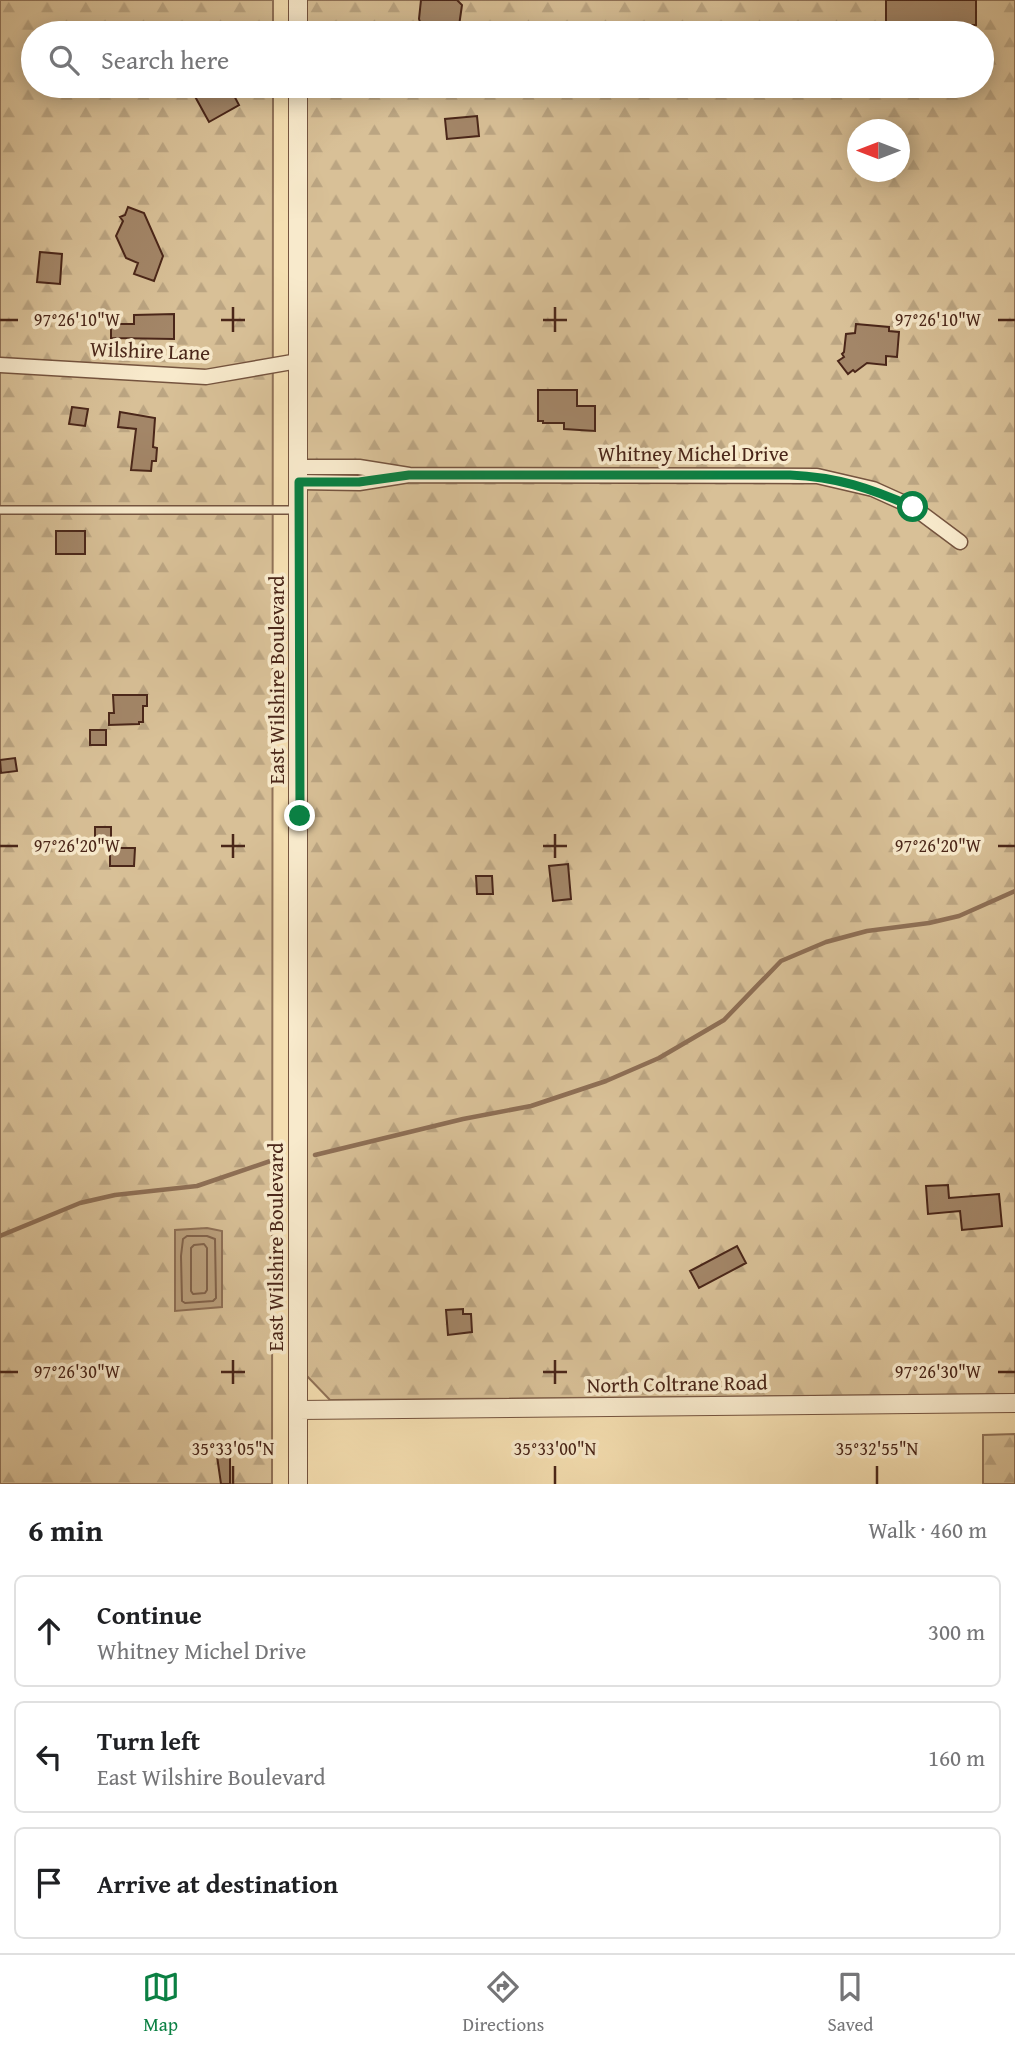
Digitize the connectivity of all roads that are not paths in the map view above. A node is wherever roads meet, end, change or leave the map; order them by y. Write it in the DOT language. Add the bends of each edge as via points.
graph roads {
  1 [pos="298,0"];
  2 [pos="298,21"];
  3 [pos="298,98"];
  4 [pos="298,361"];
  5 [pos="0,365"];
  6 [pos="299,475"];
  7 [pos="0,510"];
  8 [pos="299,510"];
  9 [pos="960,542"];
  10 [pos="1015,1403"];
  11 [pos="298,1410"];
  12 [pos="298,1484"];
  1 -- 2 [label="street"];
  3 -- 4 [label="street, East Wilshire Boulevard"];
  4 -- 5 [label="street, Wilshire Lane" via="206,377"];
  4 -- 6 [label="street, East Wilshire Boulevard"];
  6 -- 8 [label="street, East Wilshire Boulevard"];
  6 -- 9 [label="street, Whitney Michel Drive" via="359,482 409,475 817,476 873,489 913,507"];
  7 -- 8 [label="lane"];
  8 -- 11 [label="street, East Wilshire Boulevard"];
  10 -- 11 [label="street, North Coltrane Road"];
  11 -- 12 [label="street, East Wilshire Boulevard"];
}
